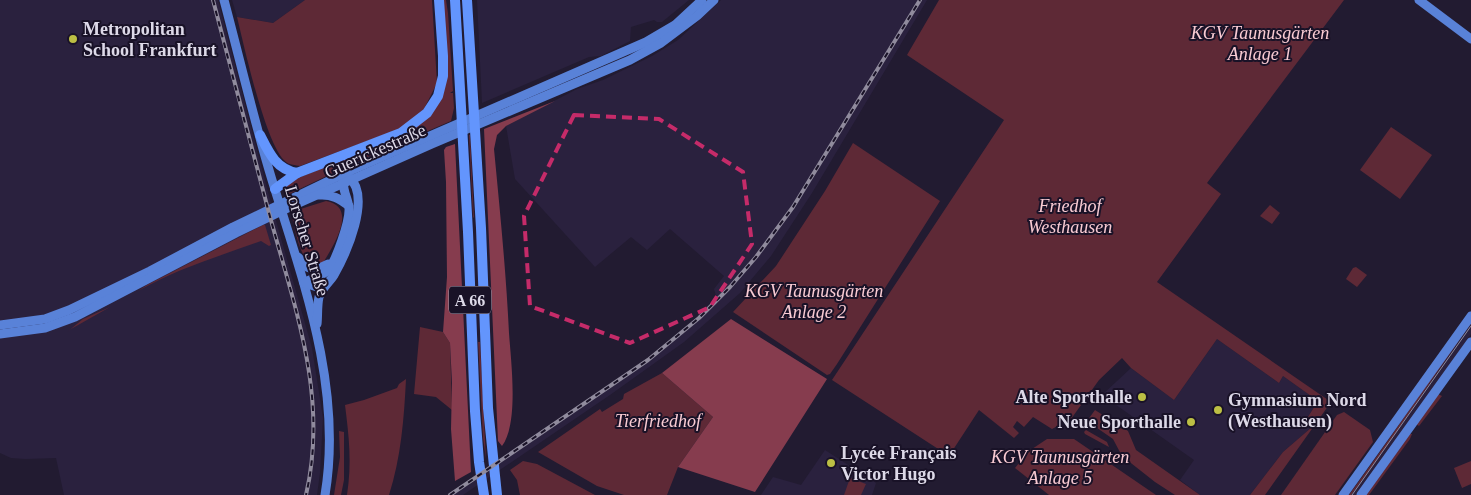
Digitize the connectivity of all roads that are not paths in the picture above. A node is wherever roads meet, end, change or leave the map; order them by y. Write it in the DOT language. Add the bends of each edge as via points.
graph roads {
  1 [pos="224,0"];
  2 [pos="439,0"];
  3 [pos="453,0"];
  4 [pos="467,0"];
  5 [pos="702,0"];
  6 [pos="714,0"];
  7 [pos="1419,0"];
  8 [pos="1471,39"];
  9 [pos="260,135"];
  10 [pos="298,173"];
  11 [pos="349,176"];
  12 [pos="342,184"];
  13 [pos="275,189"];
  14 [pos="317,195"];
  15 [pos="289,203"];
  16 [pos="349,206"];
  17 [pos="296,255"];
  18 [pos="334,259"];
  19 [pos="328,282"];
  20 [pos="304,283"];
  21 [pos="1471,316"];
  22 [pos="45,323"];
  23 [pos="0,325"];
  24 [pos="0,334"];
  25 [pos="317,337"];
  26 [pos="1471,342"];
  27 [pos="484,492"];
  28 [pos="325,495"];
  29 [pos="497,495"];
  30 [pos="1343,495"];
  31 [pos="1361,495"];
  1 -- 9 [label="main road, Lorscher Straße"];
  2 -- 10 [label="highway" via="443,76 438,96 427,113 390,138"];
  3 -- 27 [label="highway, A 66" via="462,113 473,368"];
  4 -- 29 [label="highway, A 66" via="488,408"];
  5 -- 11 [label="main road, Guerickestraße" via="675,25 646,42"];
  6 -- 11 [label="main road, Guerickestraße" via="661,43 630,60"];
  7 -- 8 [label="main road"];
  9 -- 10 [label="highway" via="276,162"];
  9 -- 13 [label="main road, Lorscher Straße"];
  10 -- 13 [label="highway"];
  11 -- 12 [label="main road"];
  11 -- 15 [label="main road, Guerickestraße"];
  11 -- 19 [label="main road" via="357,199 357,221 344,256"];
  12 -- 14 [label="main road, Guerickestraße"];
  12 -- 16 [label="main road"];
  13 -- 17 [label="main road, Lorscher Straße"];
  14 -- 15 [label="main road, Guerickestraße"];
  14 -- 16 [label="main road" via="338,198"];
  15 -- 22 [label="main road, Guerickestraße"];
  16 -- 18 [label="main road" via="350,218"];
  17 -- 18 [label="main road" via="314,270"];
  17 -- 20 [label="main road, Lorscher Straße"];
  18 -- 20 [label="main road" via="326,272"];
  19 -- 20 [label="main road" via="316,287"];
  19 -- 25 [label="main road" via="318,304"];
  20 -- 25 [label="main road, Lorscher Straße"];
  21 -- 30 [label="main road"];
  22 -- 23 [label="main road"];
  22 -- 24 [label="main road"];
  25 -- 28 [label="main road, Lorscher Straße" via="331,439"];
  26 -- 31 [label="main road"];
}
